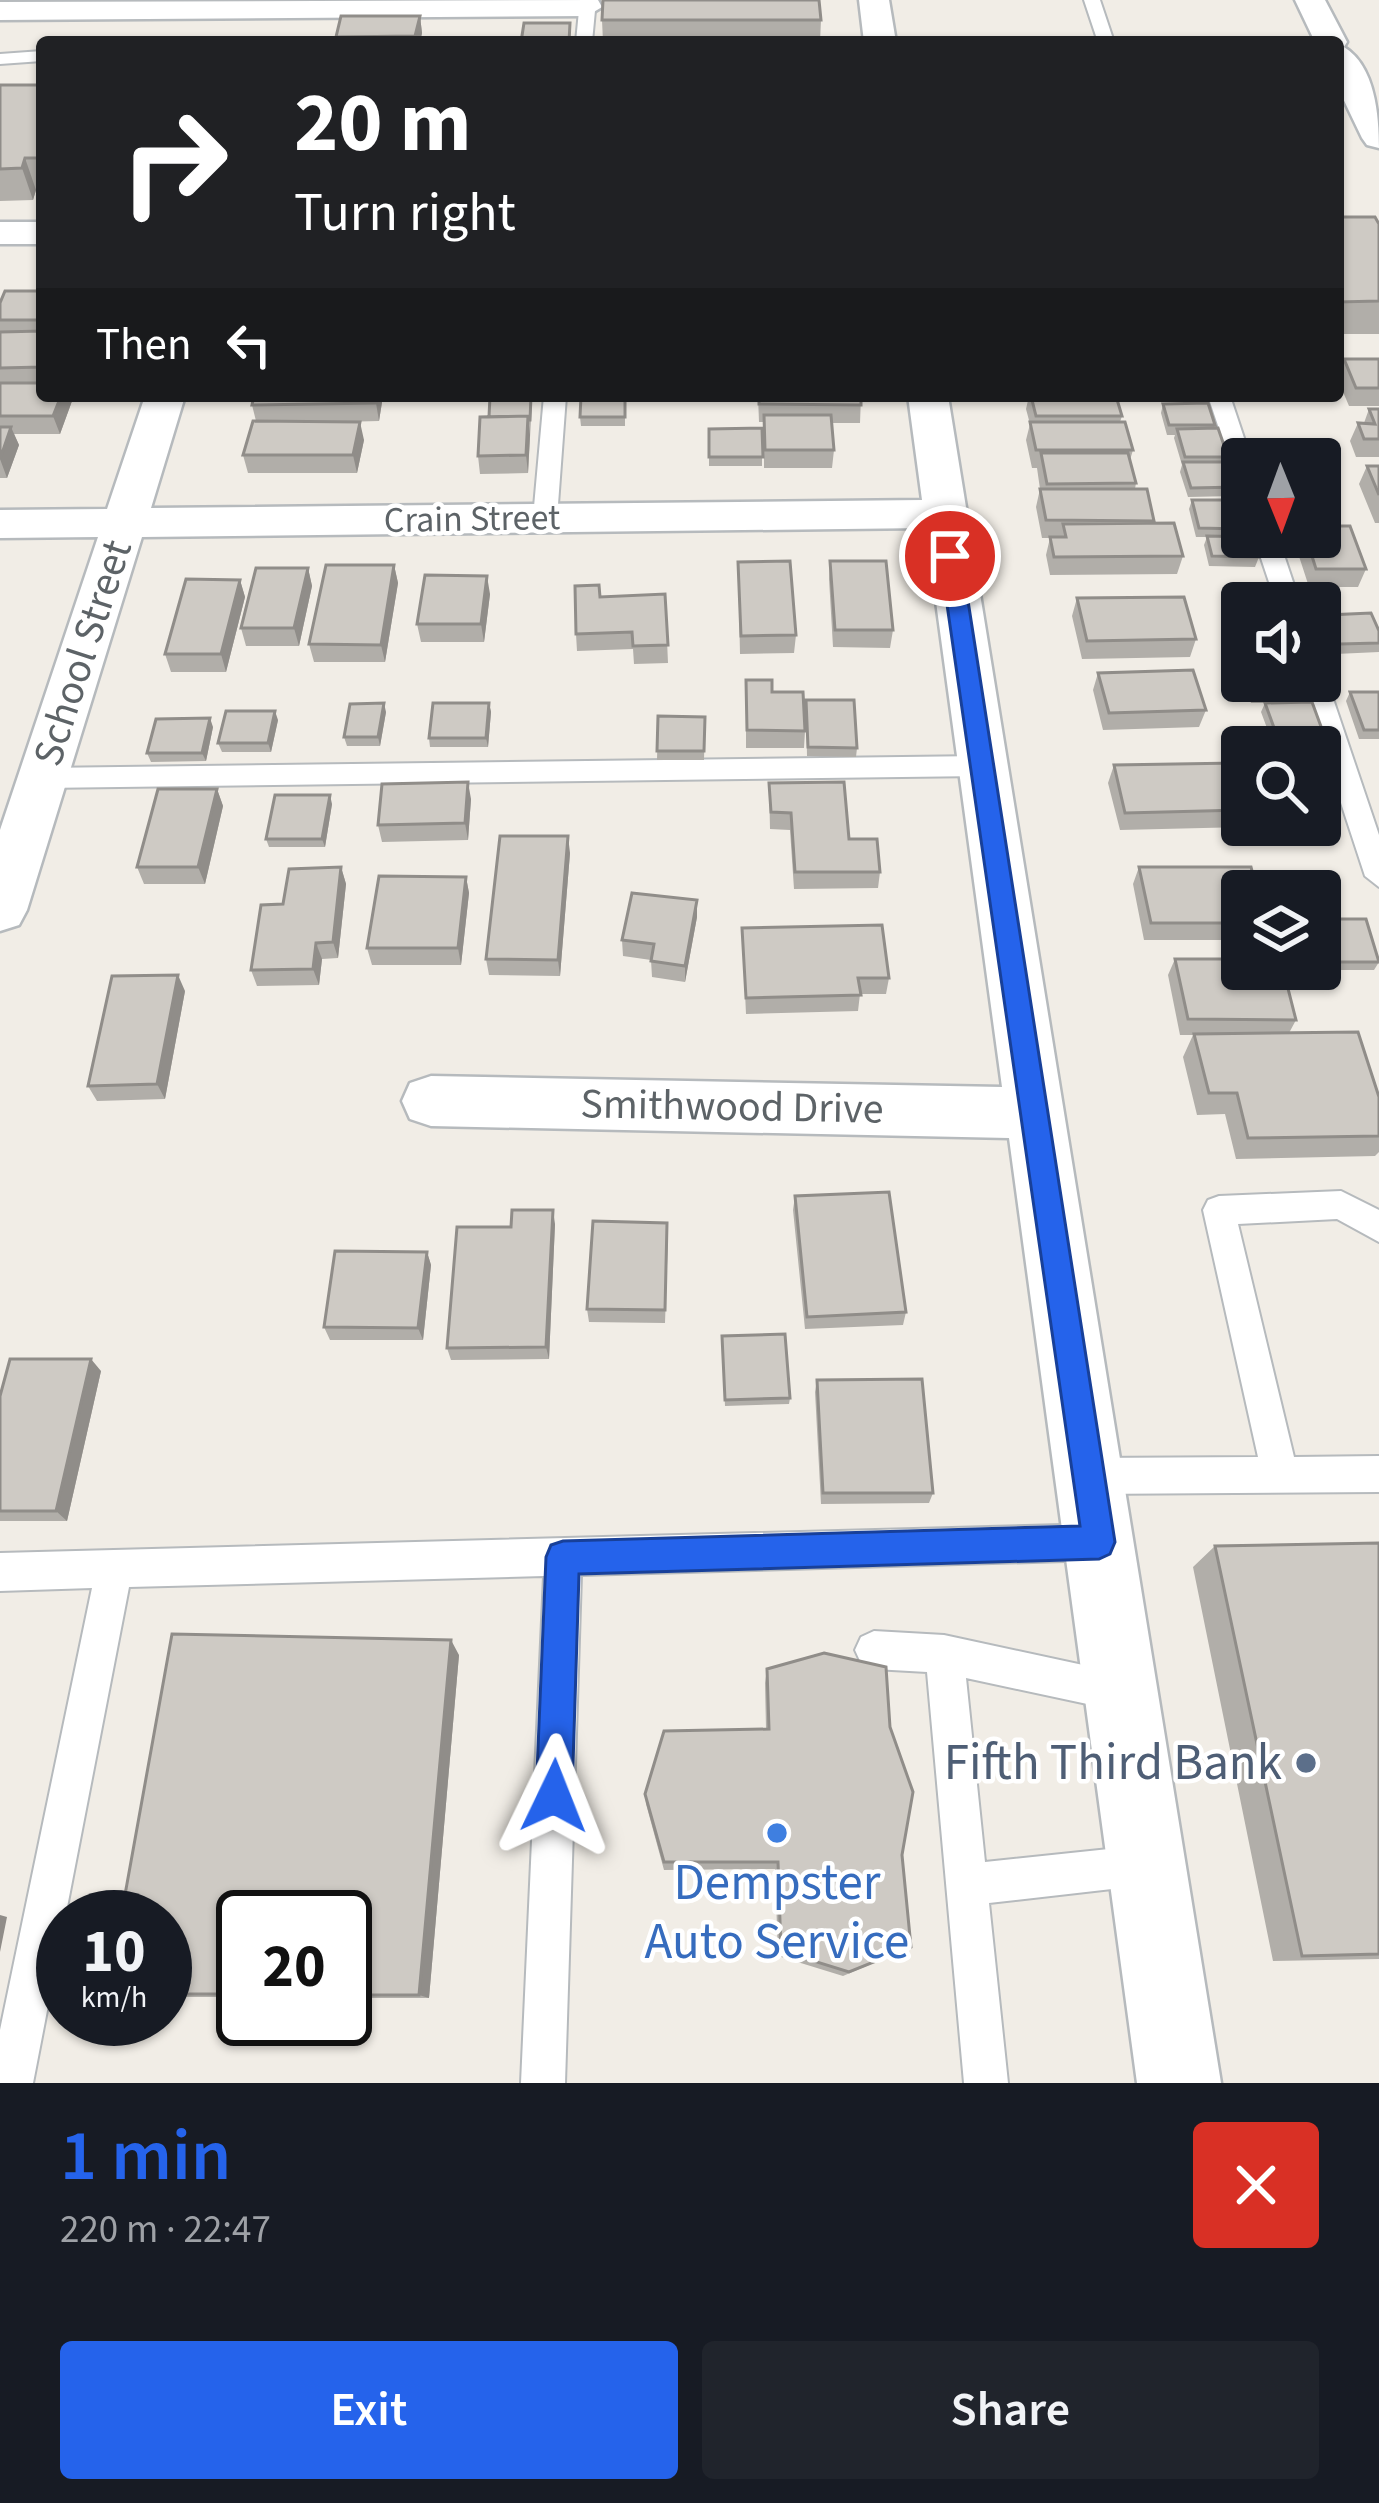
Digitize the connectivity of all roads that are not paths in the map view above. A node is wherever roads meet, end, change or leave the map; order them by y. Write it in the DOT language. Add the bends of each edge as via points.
graph roads {
  1 [pos="874,0"];
  2 [pos="1093,0"];
  3 [pos="1310,0"];
  4 [pos="588,3"];
  5 [pos="292,4"];
  6 [pos="5,8"];
  7 [pos="282,36"];
  8 [pos="585,36"];
  9 [pos="879,36"];
  10 [pos="1104,36"];
  11 [pos="1328,36"];
  12 [pos="36,56"];
  13 [pos="0,59"];
  14 [pos="1344,68"];
  15 [pos="1379,138"];
  16 [pos="0,233"];
  17 [pos="36,233"];
  18 [pos="163,402"];
  19 [pos="555,402"];
  20 [pos="929,402"];
  21 [pos="1221,402"];
  22 [pos="1233,438"];
  23 [pos="944,514"];
  24 [pos="545,518"];
  25 [pos="124,523"];
  26 [pos="0,524"];
  27 [pos="1321,702"];
  28 [pos="982,766"];
  29 [pos="42,778"];
  30 [pos="1379,876"];
  31 [pos="0,910"];
  32 [pos="431,1101"];
  33 [pos="1034,1113"];
  34 [pos="1379,1227"];
  35 [pos="1280,1474"];
  36 [pos="1379,1474"];
  37 [pos="1088,1476"];
  38 [pos="1099,1542"];
  39 [pos="563,1557"];
  40 [pos="114,1569"];
  41 [pos="0,1572"];
  42 [pos="874,1650"];
  43 [pos="944,1654"];
  44 [pos="1121,1692"];
  45 [pos="1147,1864"];
  46 [pos="966,1885"];
  47 [pos="11,2083"];
  48 [pos="543,2083"];
  49 [pos="986,2083"];
  50 [pos="1179,2083"];
  1 -- 9 [label="street"];
  2 -- 10 [label="lane"];
  3 -- 11 [label="street"];
  4 -- 5 [label="street"];
  4 -- 8 [label="lane"];
  5 -- 6 [label="street"];
  5 -- 7 [label="street"];
  12 -- 13 [label="lane"];
  14 -- 15 [label="street"];
  16 -- 17 [label="street"];
  18 -- 25 [label="street, School Street"];
  19 -- 24 [label="lane"];
  20 -- 23 [label="street"];
  21 -- 22 [label="lane"];
  23 -- 24 [label="street, Crain Street"];
  23 -- 28 [label="street"];
  24 -- 25 [label="street, Crain Street"];
  25 -- 26 [label="street, Crain Street"];
  25 -- 29 [label="street, School Street"];
  27 -- 30 [label="lane"];
  28 -- 29 [label="lane"];
  28 -- 33 [label="street"];
  29 -- 31 [label="street, School Street"];
  32 -- 33 [label="street, Smithwood Drive"];
  33 -- 37 [label="street"];
  34 -- 35 [label="lane" via="1341,1204 1219,1210"];
  35 -- 36 [label="lane"];
  35 -- 37 [label="lane"];
  37 -- 38 [label="street"];
  38 -- 39 [label="lane"];
  38 -- 44 [label="street"];
  39 -- 40 [label="lane"];
  39 -- 48 [label="lane"];
  40 -- 41 [label="lane"];
  40 -- 47 [label="lane"];
  42 -- 43 [label="lane"];
  43 -- 44 [label="lane"];
  43 -- 46 [label="lane"];
  44 -- 45 [label="street"];
  45 -- 46 [label="lane"];
  45 -- 50 [label="street"];
  46 -- 49 [label="lane"];
}
